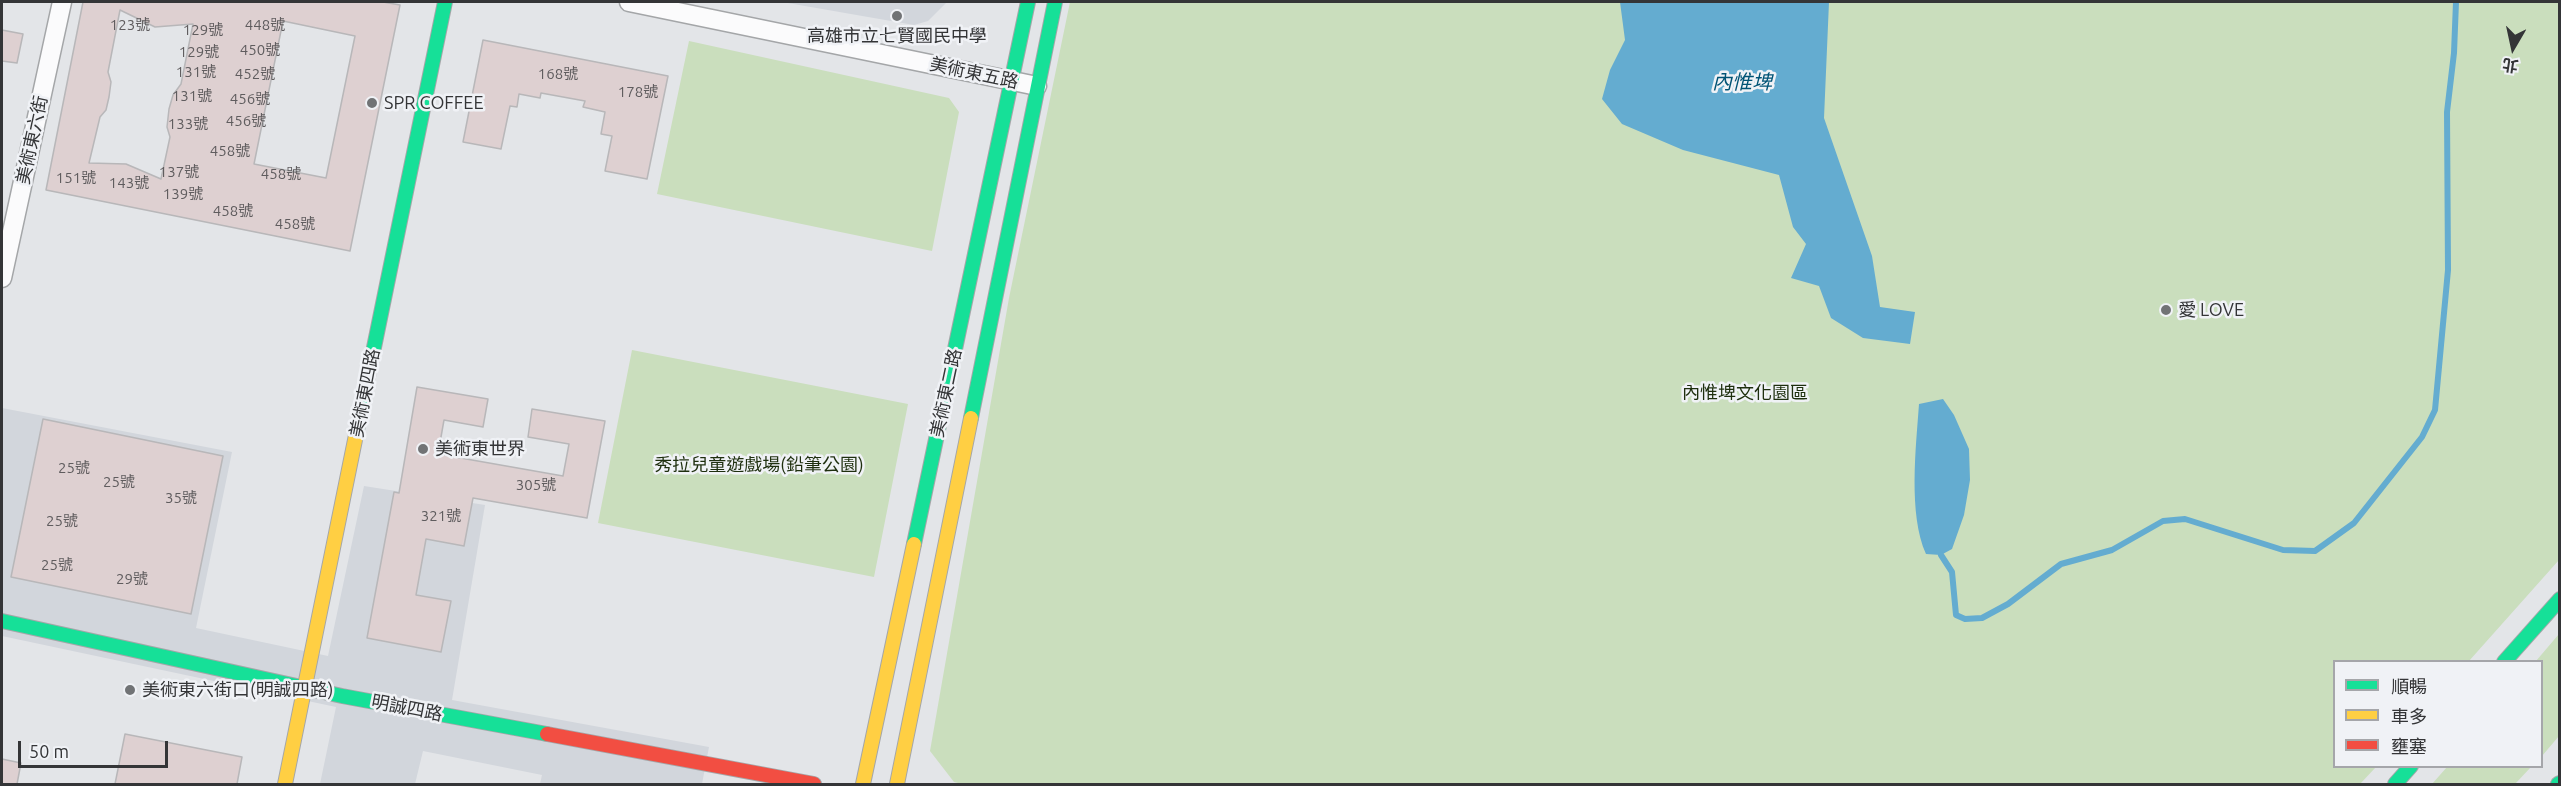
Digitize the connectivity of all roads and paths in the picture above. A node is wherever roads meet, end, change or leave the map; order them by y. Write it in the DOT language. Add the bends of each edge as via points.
graph roads {
  1 [pos="62,2"];
  2 [pos="445,2"];
  3 [pos="629,2"];
  4 [pos="1028,2"];
  5 [pos="1055,2"];
  6 [pos="1011,81"];
  7 [pos="1037,86"];
  8 [pos="2,278"];
  9 [pos="2559,599"];
  10 [pos="2,621"];
  11 [pos="2506,660"];
  12 [pos="306,688"];
  13 [pos="2409,768"];
  14 [pos="285,784"];
  15 [pos="814,784"];
  16 [pos="863,784"];
  17 [pos="897,784"];
  18 [pos="2395,784"];
  1 -- 8 [label="street, 美術東六街"];
  2 -- 12 [label="street, 美術東四路"];
  3 -- 6 [label="street, 美術東五路"];
  4 -- 6 [label="street, 美術東二路"];
  5 -- 7 [label="street, 美術東二路"];
  6 -- 7 [label="street, 美術東五路"];
  6 -- 16 [label="street, 美術東二路"];
  7 -- 17 [label="street, 美術東二路"];
  9 -- 11 [label="street"];
  10 -- 12 [label="street, 明誠四路"];
  12 -- 14 [label="street, 美術東四路"];
  12 -- 15 [label="street, 明誠四路"];
  13 -- 18 [label="street"];
}
